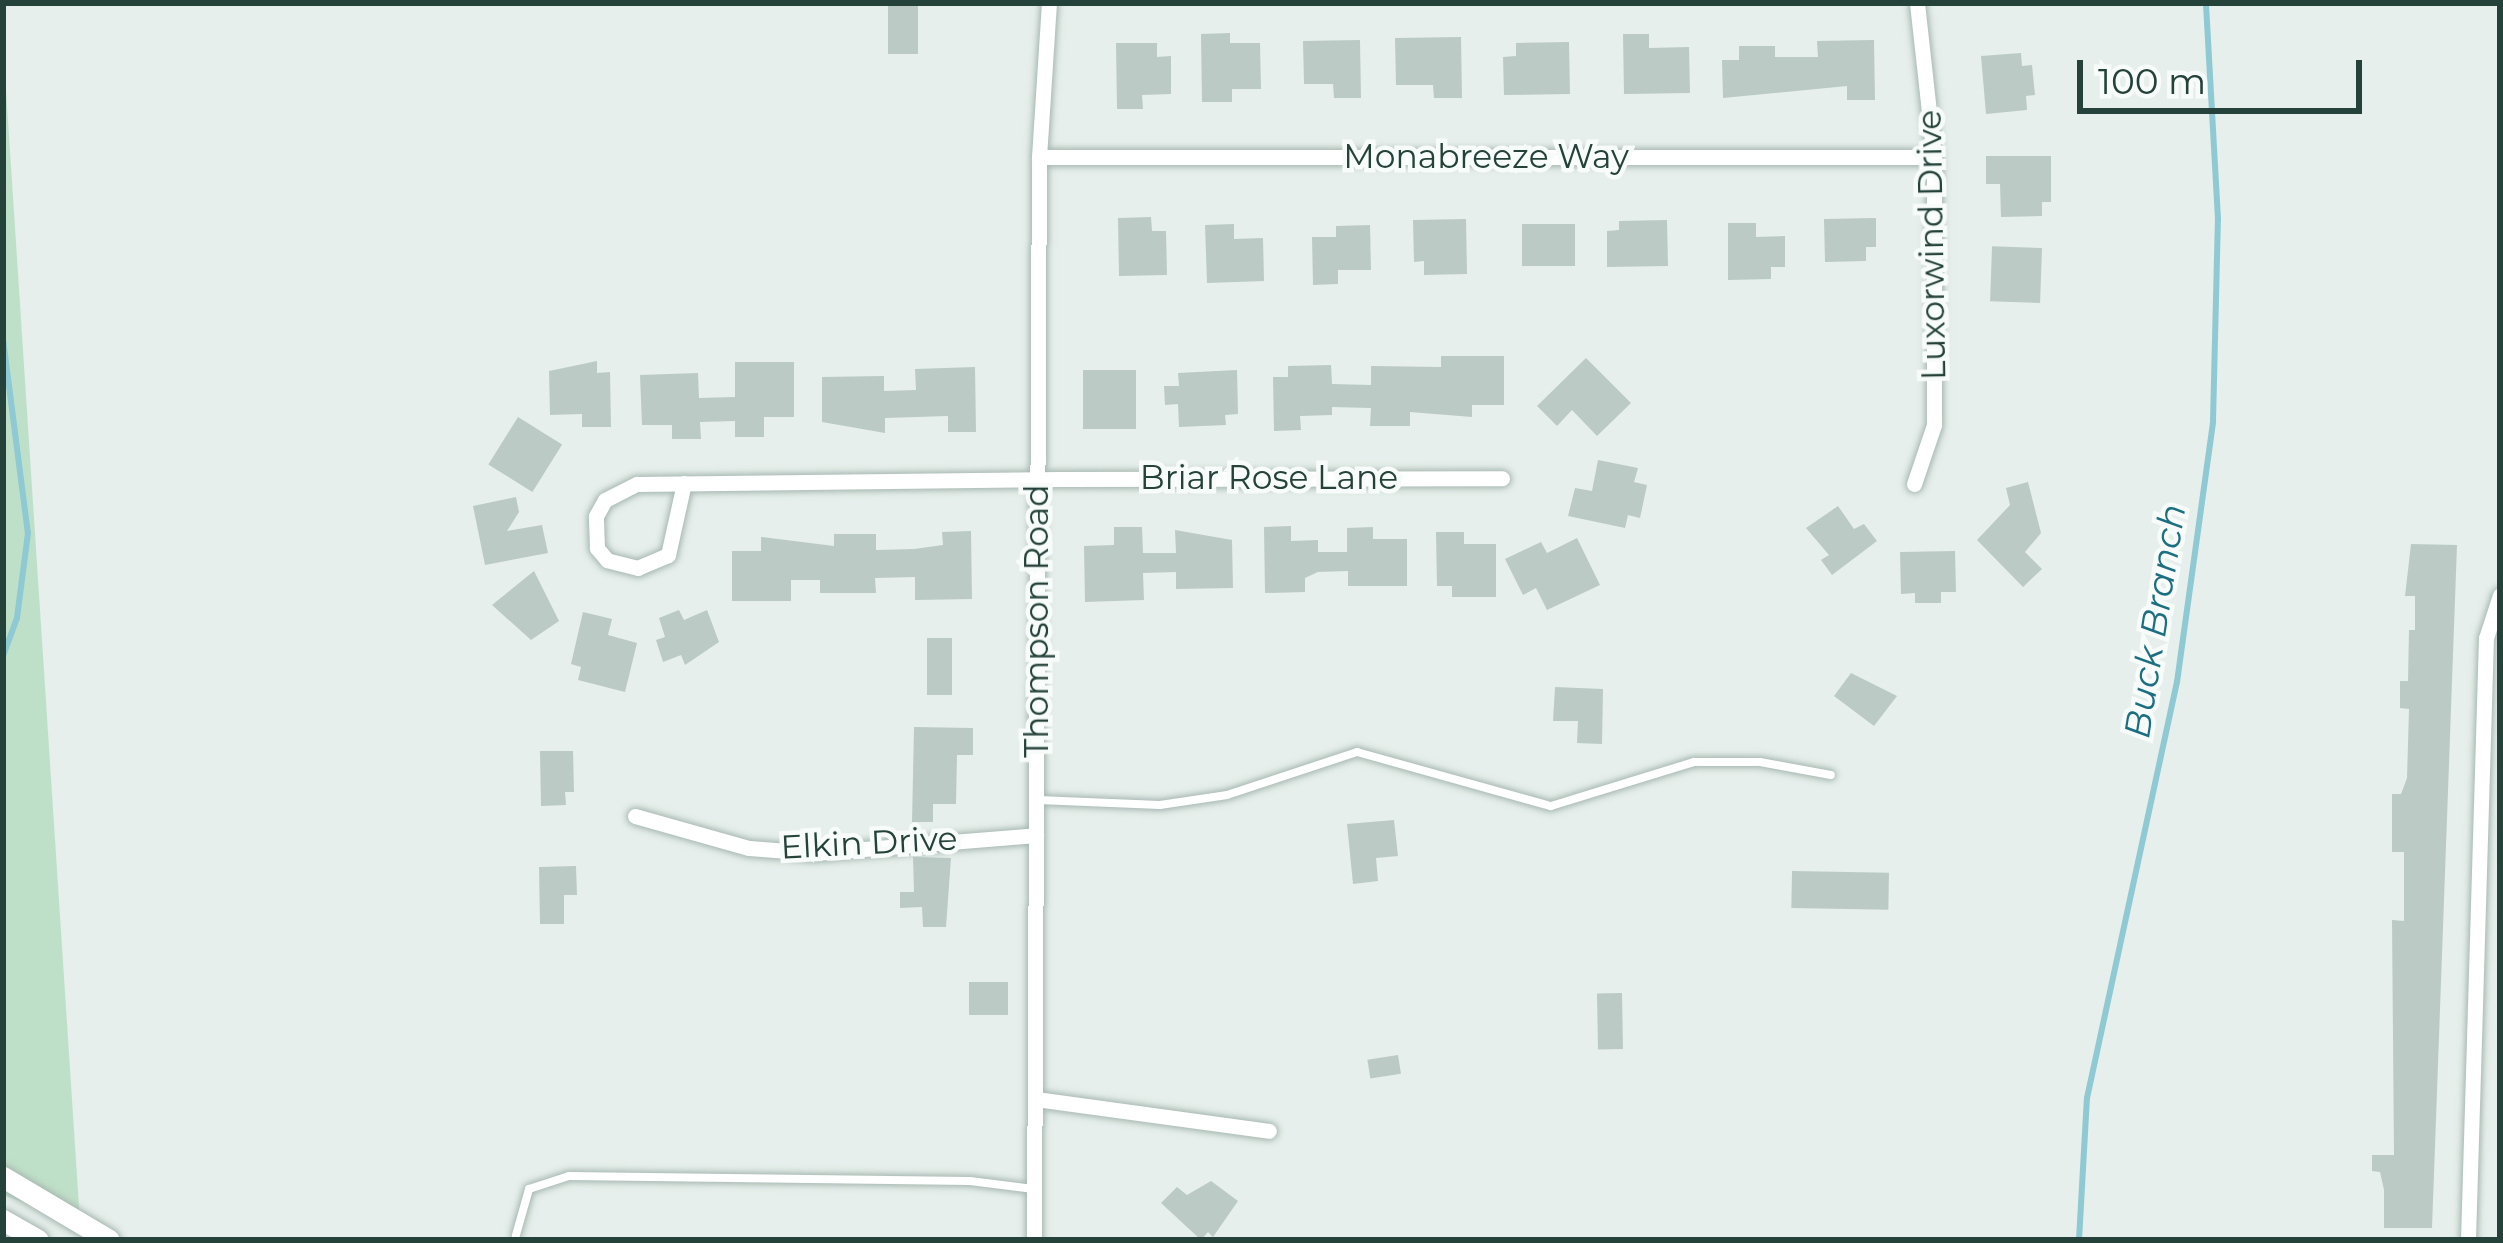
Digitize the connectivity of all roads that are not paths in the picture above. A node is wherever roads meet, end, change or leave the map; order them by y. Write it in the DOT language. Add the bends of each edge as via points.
graph roads {
  1 [pos="1049,3"];
  2 [pos="1917,3"];
  3 [pos="1039,157"];
  4 [pos="1934,157"];
  5 [pos="1502,478"];
  6 [pos="1036,479"];
  7 [pos="684,483"];
  8 [pos="1914,484"];
  9 [pos="2500,596"];
  10 [pos="1831,775"];
  11 [pos="2491,775"];
  12 [pos="1036,800"];
  13 [pos="635,816"];
  14 [pos="1036,835"];
  15 [pos="1036,1099"];
  16 [pos="1268,1131"];
  17 [pos="3,1177"];
  18 [pos="1035,1190"];
  19 [pos="3,1220"];
  20 [pos="516,1234"];
  21 [pos="38,1240"];
  22 [pos="109,1240"];
  23 [pos="1034,1240"];
  24 [pos="2468,1240"];
  1 -- 3 [label="street, Thompson Road"];
  2 -- 4 [label="street, Luxorwind Drive"];
  3 -- 4 [label="street, Monabreeze Way"];
  3 -- 6 [label="street, Thompson Road"];
  4 -- 8 [label="street, Luxorwind Drive" via="1934,425"];
  5 -- 6 [label="street, Briar Rose Lane"];
  6 -- 7 [label="street, Briar Rose Lane"];
  6 -- 12 [label="street, Thompson Road"];
  7 -- 7 [label="street, Briar Rose Lane" via="637,484 605,500 594,532 607,560 638,568 668,555"];
  9 -- 11 [label="street" via="2486,638"];
  10 -- 12 [label="lane" via="1760,761 1694,762 1551,806 1358,752 1227,795 1160,805"];
  11 -- 24 [label="street"];
  12 -- 14 [label="street, Thompson Road"];
  13 -- 14 [label="street, Elkin Drive" via="748,848 814,854"];
  14 -- 15 [label="street, Thompson Road"];
  15 -- 16 [label="street"];
  15 -- 18 [label="street, Thompson Road"];
  17 -- 22 [label="main road"];
  18 -- 20 [label="lane" via="970,1181 569,1176 530,1189"];
  18 -- 23 [label="street, Thompson Road"];
  19 -- 21 [label="main road"];
}
